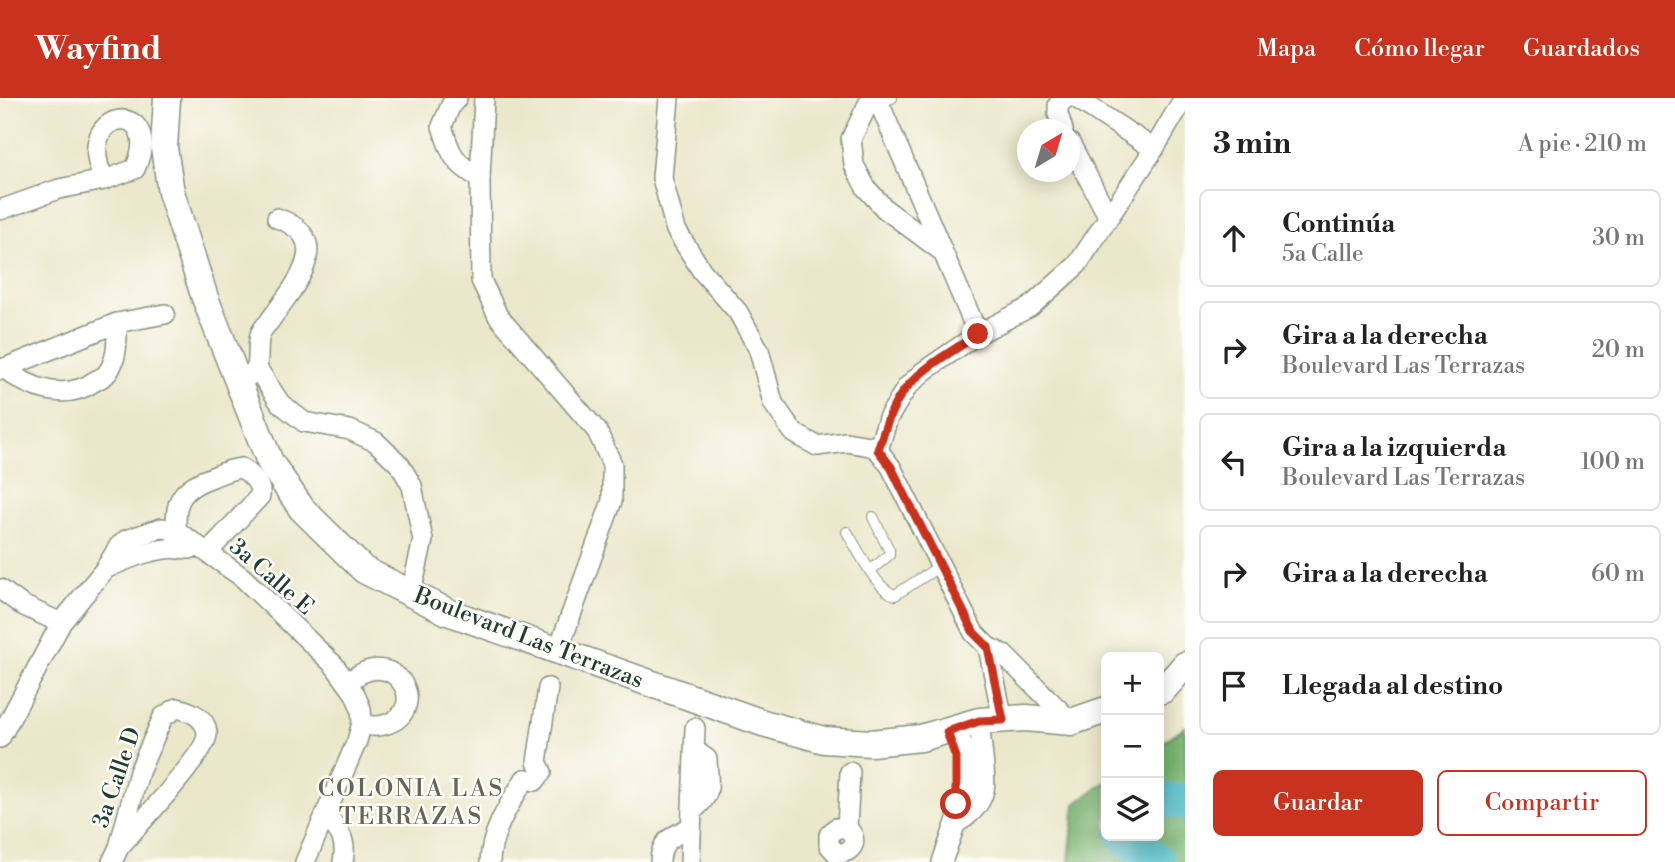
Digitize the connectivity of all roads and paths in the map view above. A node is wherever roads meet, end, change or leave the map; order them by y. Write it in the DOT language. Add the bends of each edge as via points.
graph roads {
  1 [pos="167,98"];
  2 [pos="457,98"];
  3 [pos="484,98"];
  4 [pos="669,98"];
  5 [pos="1066,98"];
  6 [pos="1076,98"];
  7 [pos="1184,98"];
  8 [pos="880,99"];
  9 [pos="1060,119"];
  10 [pos="1154,149"];
  11 [pos="1080,164"];
  12 [pos="480,178"];
  13 [pos="104,180"];
  14 [pos="0,210"];
  15 [pos="1108,216"];
  16 [pos="277,218"];
  17 [pos="940,250"];
  18 [pos="165,314"];
  19 [pos="117,323"];
  20 [pos="978,334"];
  21 [pos="2,369"];
  22 [pos="248,374"];
  23 [pos="878,450"];
  24 [pos="873,517"];
  25 [pos="847,532"];
  26 [pos="177,540"];
  27 [pos="208,552"];
  28 [pos="940,566"];
  29 [pos="871,570"];
  30 [pos="0,589"];
  31 [pos="411,593"];
  32 [pos="61,623"];
  33 [pos="988,647"];
  34 [pos="558,651"];
  35 [pos="1185,665"];
  36 [pos="348,683"];
  37 [pos="548,688"];
  38 [pos="1164,689"];
  39 [pos="1101,712"];
  40 [pos="362,723"];
  41 [pos="1071,723"];
  42 [pos="972,726"];
  43 [pos="695,728"];
  44 [pos="0,738"];
  45 [pos="850,772"];
  46 [pos="326,817"];
  47 [pos="958,817"];
  48 [pos="691,819"];
  49 [pos="115,855"];
  50 [pos="834,857"];
  51 [pos="305,862"];
  52 [pos="343,862"];
  53 [pos="489,862"];
  54 [pos="660,862"];
  55 [pos="690,862"];
  56 [pos="942,862"];
  1 -- 22 [label="main road, Boulevard Las Terrazas" via="164,148 171,192 205,298"];
  2 -- 12 [label="street" via="442,126 444,135 450,153"];
  3 -- 12 [label="street"];
  4 -- 23 [label="street" via="662,178 676,230 702,271 738,312 759,350 773,402 794,433 817,446 846,442"];
  5 -- 9 [label="street" via="1058,105"];
  6 -- 10 [label="street"];
  7 -- 10 [label="street"];
  8 -- 17 [label="street"];
  8 -- 17 [label="street" via="851,139 854,165 885,209"];
  10 -- 15 [label="street"];
  11 -- 15 [label="street"];
  12 -- 34 [label="street" via="481,280 498,316 597,431 612,464 612,501"];
  13 -- 14 [label="street" via="59,189"];
  15 -- 20 [label="street" via="1077,264 1030,307"];
  16 -- 22 [label="street" via="301,230 308,255 304,270 260,335"];
  17 -- 20 [label="street"];
  18 -- 19 [label="street"];
  19 -- 21 [label="street"];
  19 -- 21 [label="street" via="117,350 108,373 89,386 46,391"];
  20 -- 23 [label="street" via="906,387 888,418"];
  22 -- 31 [label="main road, Boulevard Las Terrazas" via="270,462 302,509 364,570"];
  22 -- 31 [label="street" via="304,422 350,430 376,442 400,464 412,486 424,540"];
  23 -- 28 [label="street"];
  24 -- 29 [label="lane" via="889,555"];
  25 -- 29 [label="lane"];
  26 -- 27 [label="street, 3a Calle E"];
  26 -- 27 [label="street" via="176,511 191,484 241,468 260,488 260,496"];
  26 -- 32 [label="street, 3a Calle E" via="105,569"];
  27 -- 36 [label="street, 3a Calle E" via="242,578"];
  28 -- 29 [label="lane" via="895,595 881,586"];
  28 -- 33 [label="street" via="974,633"];
  30 -- 32 [label="street"];
  31 -- 34 [label="main road, Boulevard Las Terrazas" via="448,612"];
  32 -- 44 [label="street"];
  33 -- 41 [label="street" via="1003,654"];
  33 -- 42 [label="street"];
  34 -- 42 [label="main road, Boulevard Las Terrazas" via="762,723 824,740 871,743"];
  35 -- 38 [label="main road"];
  36 -- 40 [label="street, 3a Calle E" via="361,709"];
  36 -- 40 [label="street" via="359,673 381,670 405,686 406,707 399,717 380,726"];
  37 -- 53 [label="street" via="537,762 531,760 521,767 524,779 501,819"];
  39 -- 41 [label="main road, Boulevard Las Terrazas"];
  40 -- 46 [label="street"];
  41 -- 42 [label="main road, Boulevard Las Terrazas" via="1026,718"];
  42 -- 47 [label="street" via="956,757"];
  42 -- 47 [label="street" via="985,788 970,814"];
  43 -- 48 [label="street"];
  45 -- 50 [label="street" via="847,828 855,841 851,849"];
  46 -- 51 [label="street"];
  46 -- 52 [label="street" via="339,829 345,845"];
  47 -- 56 [label="street"];
  48 -- 54 [label="street" via="664,844"];
  48 -- 55 [label="street"];
  49 -- 49 [label="street, 3a Calle D" via="204,744 204,725 189,711 177,708 163,716 139,772"];
}
